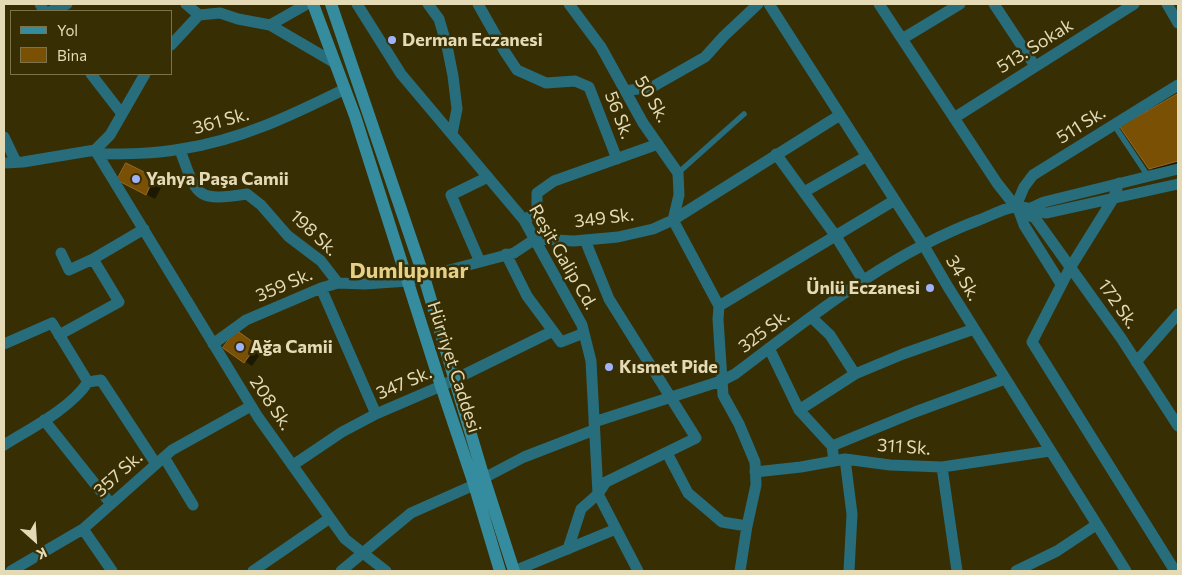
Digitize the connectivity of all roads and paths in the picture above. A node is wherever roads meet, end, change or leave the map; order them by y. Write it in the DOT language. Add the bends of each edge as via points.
graph roads {
  1 [pos="67,4"];
  2 [pos="186,4"];
  3 [pos="307,4"];
  4 [pos="313,4"];
  5 [pos="331,4"];
  6 [pos="357,4"];
  7 [pos="428,4"];
  8 [pos="478,4"];
  9 [pos="758,4"];
  10 [pos="769,4"];
  11 [pos="879,4"];
  12 [pos="960,4"];
  13 [pos="994,4"];
  14 [pos="1134,4"];
  15 [pos="1167,4"];
  16 [pos="573,5"];
  17 [pos="53,10"];
  18 [pos="199,15"];
  19 [pos="1178,23"];
  20 [pos="270,24"];
  21 [pos="902,39"];
  22 [pos="172,44"];
  23 [pos="335,63"];
  24 [pos="1035,66"];
  25 [pos="91,75"];
  26 [pos="144,75"];
  27 [pos="1178,85"];
  28 [pos="345,89"];
  29 [pos="626,91"];
  30 [pos="122,114"];
  31 [pos="744,114"];
  32 [pos="840,115"];
  33 [pos="954,118"];
  34 [pos="1114,125"];
  35 [pos="452,134"];
  36 [pos="4,137"];
  37 [pos="658,144"];
  38 [pos="180,150"];
  39 [pos="96,152"];
  40 [pos="776,154"];
  41 [pos="867,156"];
  42 [pos="616,159"];
  43 [pos="16,162"];
  44 [pos="4,163"];
  45 [pos="1178,169"];
  46 [pos="678,172"];
  47 [pos="1148,176"];
  48 [pos="488,177"];
  49 [pos="1119,184"];
  50 [pos="1178,184"];
  51 [pos="804,192"];
  52 [pos="1113,199"];
  53 [pos="895,200"];
  54 [pos="1022,209"];
  55 [pos="524,220"];
  56 [pos="673,220"];
  57 [pos="144,229"];
  58 [pos="835,236"];
  59 [pos="535,239"];
  60 [pos="585,240"];
  61 [pos="923,244"];
  62 [pos="61,254"];
  63 [pos="506,254"];
  64 [pos="93,259"];
  65 [pos="480,262"];
  66 [pos="1070,268"];
  67 [pos="424,277"];
  68 [pos="863,280"];
  69 [pos="408,281"];
  70 [pos="338,283"];
  71 [pos="1061,284"];
  72 [pos="321,288"];
  73 [pos="719,306"];
  74 [pos="1178,314"];
  75 [pos="811,317"];
  76 [pos="974,329"];
  77 [pos="553,331"];
  78 [pos="584,333"];
  79 [pos="59,335"];
  80 [pos="4,344"];
  81 [pos="213,344"];
  82 [pos="770,348"];
  83 [pos="1136,362"];
  84 [pos="855,374"];
  85 [pos="455,379"];
  86 [pos="1005,379"];
  87 [pos="721,381"];
  88 [pos="88,382"];
  89 [pos="441,386"];
  90 [pos="670,397"];
  91 [pos="251,406"];
  92 [pos="799,410"];
  93 [pos="376,414"];
  94 [pos="44,420"];
  95 [pos="594,426"];
  96 [pos="1178,426"];
  97 [pos="4,445"];
  98 [pos="832,446"];
  99 [pos="1050,451"];
  100 [pos="667,453"];
  101 [pos="840,460"];
  102 [pos="160,461"];
  103 [pos="293,465"];
  104 [pos="942,467"];
  105 [pos="755,472"];
  106 [pos="479,481"];
  107 [pos="598,494"];
  108 [pos="111,504"];
  109 [pos="193,505"];
  110 [pos="330,518"];
  111 [pos="1096,525"];
  112 [pos="747,526"];
  113 [pos="83,529"];
  114 [pos="616,529"];
  115 [pos="568,549"];
  116 [pos="362,552"];
  117 [pos="11,571"];
  118 [pos="112,571"];
  119 [pos="253,571"];
  120 [pos="341,571"];
  121 [pos="386,571"];
  122 [pos="500,571"];
  123 [pos="514,571"];
  124 [pos="638,571"];
  125 [pos="740,571"];
  126 [pos="849,571"];
  127 [pos="957,571"];
  128 [pos="1021,571"];
  129 [pos="1126,571"];
  130 [pos="1176,571"];
  1 -- 17 [label="street"];
  2 -- 18 [label="street"];
  3 -- 20 [label="street"];
  4 -- 23 [label="main road, Hürriyet Caddesi"];
  5 -- 67 [label="main road, Hürriyet Caddesi"];
  6 -- 35 [label="street, Reşit Galip Cd." via="401,74"];
  7 -- 35 [label="street" via="439,19 453,76 457,109"];
  8 -- 42 [label="street, 56 Sk." via="517,70 546,83 574,81 590,87"];
  9 -- 29 [label="street" via="705,56 654,86"];
  10 -- 32 [label="street, 34 Sk."];
  11 -- 21 [label="street"];
  12 -- 21 [label="street"];
  13 -- 24 [label="street"];
  14 -- 24 [label="street, 513. Sokak"];
  15 -- 19 [label="street"];
  16 -- 29 [label="street, 50 Sk."];
  18 -- 20 [label="street" via="220,13"];
  18 -- 22 [label="street"];
  20 -- 23 [label="street"];
  21 -- 33 [label="street"];
  23 -- 28 [label="main road, Hürriyet Caddesi"];
  24 -- 33 [label="street, 513. Sokak"];
  25 -- 30 [label="street"];
  26 -- 30 [label="street"];
  27 -- 34 [label="street, 511 Sk."];
  28 -- 38 [label="street, 361 Sk." via="266,126"];
  28 -- 69 [label="main road, Hürriyet Caddesi"];
  29 -- 37 [label="street, 50 Sk."];
  30 -- 39 [label="street"];
  31 -- 46 [label="lane"];
  32 -- 40 [label="street, 349 Sk."];
  32 -- 41 [label="street, 34 Sk."];
  33 -- 54 [label="street" via="997,183"];
  34 -- 47 [label="lane"];
  34 -- 54 [label="street, 511 Sk." via="1033,175 1024,187"];
  35 -- 48 [label="street, Reşit Galip Cd."];
  36 -- 43 [label="street"];
  37 -- 42 [label="street"];
  37 -- 46 [label="street, 50 Sk."];
  38 -- 39 [label="street, 361 Sk."];
  38 -- 70 [label="street, 198 Sk." via="193,185 206,196 220,198 247,194 288,236 321,261"];
  39 -- 43 [label="street, 361 Sk."];
  39 -- 57 [label="street, 208 Sk."];
  40 -- 51 [label="street"];
  40 -- 56 [label="street, 349 Sk."];
  41 -- 51 [label="street"];
  41 -- 53 [label="street, 34 Sk."];
  42 -- 55 [label="street" via="554,181 537,193 537,212"];
  43 -- 44 [label="street, 361 Sk."];
  45 -- 47 [label="street, 325 Sk."];
  46 -- 56 [label="street" via="679,195"];
  47 -- 49 [label="street, 325 Sk."];
  48 -- 55 [label="street, Reşit Galip Cd."];
  48 -- 65 [label="street" via="451,196"];
  49 -- 52 [label="street"];
  49 -- 54 [label="street, 325 Sk."];
  50 -- 52 [label="street"];
  51 -- 58 [label="street"];
  52 -- 54 [label="street" via="1047,213"];
  52 -- 66 [label="street"];
  53 -- 58 [label="street"];
  53 -- 61 [label="street, 34 Sk."];
  54 -- 61 [label="street, 325 Sk."];
  54 -- 66 [label="street, 172 Sk." via="1035,218"];
  54 -- 71 [label="street" via="1024,225"];
  55 -- 59 [label="street, Reşit Galip Cd."];
  56 -- 60 [label="street, 349 Sk." via="653,229 618,237"];
  56 -- 73 [label="street"];
  57 -- 64 [label="street"];
  57 -- 81 [label="street, 208 Sk."];
  58 -- 68 [label="street"];
  58 -- 73 [label="street"];
  59 -- 60 [label="street, 349 Sk."];
  59 -- 63 [label="street" via="514,253"];
  59 -- 78 [label="street, Reşit Galip Cd."];
  60 -- 90 [label="street" via="609,298"];
  61 -- 68 [label="street, 325 Sk."];
  61 -- 76 [label="street, 34 Sk."];
  62 -- 64 [label="street" via="69,270"];
  63 -- 65 [label="street"];
  63 -- 77 [label="street" via="527,296"];
  64 -- 79 [label="street" via="119,302"];
  65 -- 67 [label="street"];
  66 -- 71 [label="street"];
  66 -- 83 [label="street, 172 Sk."];
  67 -- 69 [label="street, 359 Sk."];
  67 -- 85 [label="main road, Hürriyet Caddesi"];
  68 -- 75 [label="street, 325 Sk."];
  69 -- 70 [label="street, 359 Sk."];
  69 -- 89 [label="main road, Hürriyet Caddesi"];
  70 -- 72 [label="street, 359 Sk."];
  71 -- 130 [label="street" via="1032,342"];
  72 -- 81 [label="street, 359 Sk." via="246,320"];
  72 -- 93 [label="street"];
  73 -- 87 [label="street"];
  74 -- 83 [label="street"];
  75 -- 82 [label="street, 325 Sk."];
  75 -- 84 [label="street" via="830,335"];
  76 -- 84 [label="street"];
  76 -- 86 [label="street, 34 Sk."];
  77 -- 78 [label="street" via="561,342"];
  77 -- 85 [label="street, 347 Sk."];
  78 -- 95 [label="street, Reşit Galip Cd." via="591,361"];
  79 -- 80 [label="street" via="52,323"];
  79 -- 88 [label="street"];
  81 -- 91 [label="street, 208 Sk."];
  82 -- 87 [label="street, 325 Sk."];
  82 -- 92 [label="street"];
  83 -- 96 [label="street, 172 Sk."];
  84 -- 92 [label="street"];
  85 -- 89 [label="street, 347 Sk."];
  85 -- 106 [label="main road, Hürriyet Caddesi"];
  86 -- 98 [label="street"];
  86 -- 99 [label="street, 34 Sk."];
  87 -- 90 [label="street, 325 Sk."];
  87 -- 105 [label="street" via="723,395 739,424"];
  88 -- 94 [label="street" via="80,394"];
  88 -- 102 [label="street" via="100,380"];
  89 -- 93 [label="street, 347 Sk."];
  89 -- 106 [label="main road, Hürriyet Caddesi"];
  90 -- 95 [label="street, 325 Sk."];
  90 -- 100 [label="street" via="696,438"];
  91 -- 102 [label="street, 357 Sk." via="172,450"];
  91 -- 103 [label="street, 208 Sk."];
  92 -- 98 [label="street"];
  93 -- 103 [label="street, 347 Sk."];
  94 -- 97 [label="street"];
  94 -- 108 [label="street"];
  95 -- 106 [label="street, 325 Sk."];
  95 -- 107 [label="street, Reşit Galip Cd."];
  98 -- 101 [label="street"];
  99 -- 104 [label="street, 311 Sk."];
  99 -- 111 [label="street, 34 Sk."];
  100 -- 107 [label="street" via="606,482"];
  100 -- 112 [label="street" via="688,493 722,522"];
  101 -- 104 [label="street, 311 Sk."];
  101 -- 105 [label="street, 311 Sk."];
  101 -- 126 [label="street" via="852,514"];
  102 -- 108 [label="street, 357 Sk."];
  102 -- 109 [label="street"];
  103 -- 110 [label="street, 208 Sk."];
  104 -- 127 [label="street"];
  105 -- 112 [label="street" via="756,485"];
  106 -- 116 [label="street, 325 Sk." via="411,512"];
  106 -- 122 [label="main road, Hürriyet Caddesi"];
  106 -- 123 [label="main road, Hürriyet Caddesi"];
  107 -- 114 [label="street, Reşit Galip Cd."];
  107 -- 115 [label="street" via="581,509"];
  108 -- 113 [label="street, 357 Sk."];
  110 -- 116 [label="street, 208 Sk." via="345,539"];
  110 -- 119 [label="street"];
  111 -- 128 [label="street"];
  111 -- 129 [label="street, 34 Sk."];
  112 -- 125 [label="street"];
  113 -- 117 [label="street, 357 Sk."];
  113 -- 118 [label="street"];
  114 -- 115 [label="street"];
  114 -- 124 [label="street, Reşit Galip Cd."];
  115 -- 123 [label="street"];
  116 -- 120 [label="street, 325 Sk."];
  116 -- 121 [label="street, 208 Sk."];
}
